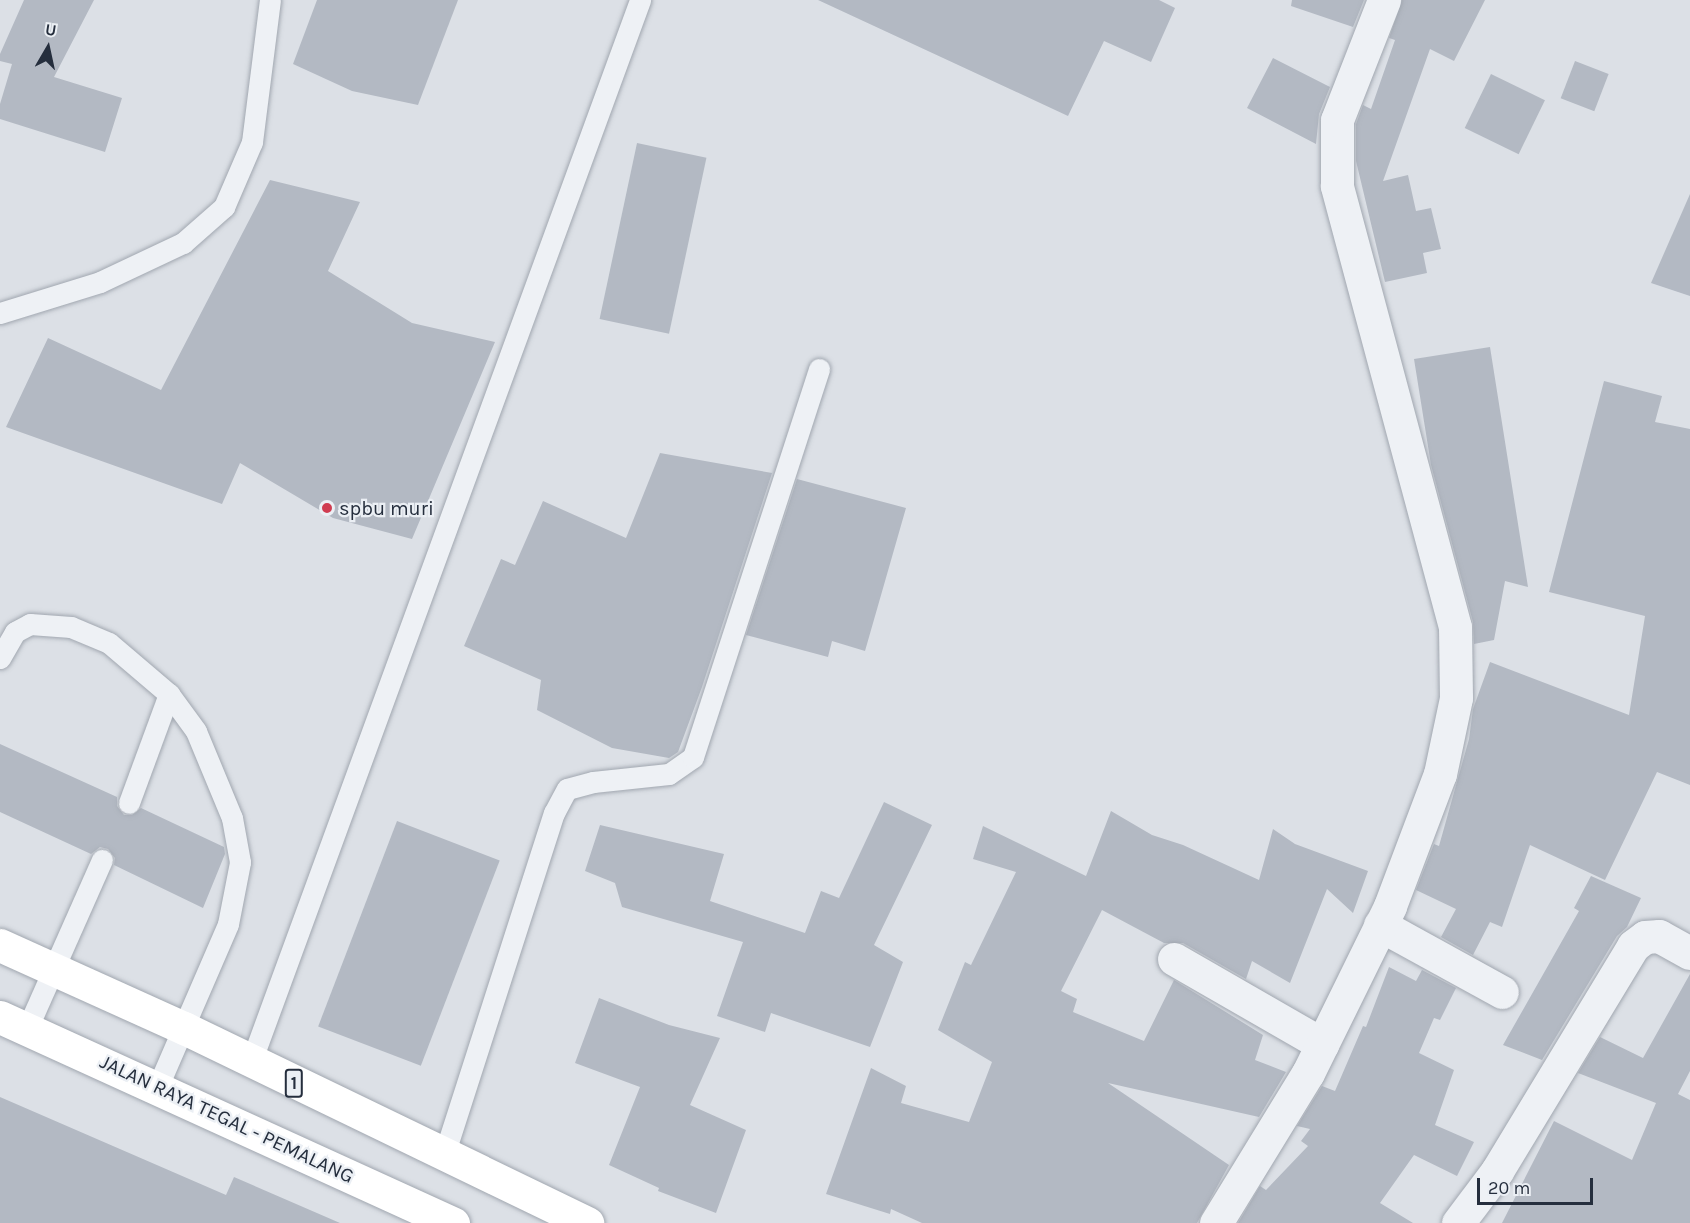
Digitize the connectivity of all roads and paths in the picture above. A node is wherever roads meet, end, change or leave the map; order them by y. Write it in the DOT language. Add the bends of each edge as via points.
graph roads {
  1 [pos="270,0"];
  2 [pos="640,0"];
  3 [pos="1384,0"];
  4 [pos="0,313"];
  5 [pos="819,369"];
  6 [pos="0,658"];
  7 [pos="169,694"];
  8 [pos="129,803"];
  9 [pos="102,860"];
  10 [pos="1380,925"];
  11 [pos="0,945"];
  12 [pos="1690,953"];
  13 [pos="1174,958"];
  14 [pos="55,969"];
  15 [pos="1502,992"];
  16 [pos="14,1023"];
  17 [pos="184,1028"];
  18 [pos="1322,1044"];
  19 [pos="251,1062"];
  20 [pos="158,1086"];
  21 [pos="444,1155"];
  22 [pos="453,1223"];
  23 [pos="587,1223"];
  24 [pos="1216,1223"];
  25 [pos="1458,1223"];
  1 -- 4 [label="lane" via="252,141 224,207 183,243 100,282"];
  2 -- 19 [label="lane"];
  3 -- 10 [label="street" via="1337,120 1337,186 1455,627 1457,669 1450,736 1440,774"];
  5 -- 21 [label="lane" via="693,757 669,774 593,782 567,789 554,813"];
  6 -- 7 [label="lane" via="15,632 30,624 71,627 109,643"];
  7 -- 8 [label="lane"];
  7 -- 17 [label="lane" via="196,731 232,818 240,862 228,924"];
  9 -- 14 [label="lane"];
  10 -- 15 [label="street"];
  10 -- 18 [label="street"];
  11 -- 14 [label="highway, 1"];
  12 -- 25 [label="street" via="1659,936 1645,937 1633,946 1497,1171"];
  13 -- 18 [label="street"];
  14 -- 16 [label="lane"];
  14 -- 17 [label="highway, 1"];
  16 -- 20 [label="highway, JALAN RAYA TEGAL - PEMALANG"];
  17 -- 19 [label="highway, 1"];
  17 -- 20 [label="lane"];
  18 -- 24 [label="street"];
  19 -- 21 [label="highway, 1"];
  20 -- 22 [label="highway, JALAN RAYA TEGAL - PEMALANG"];
  21 -- 23 [label="highway, 1"];
}
